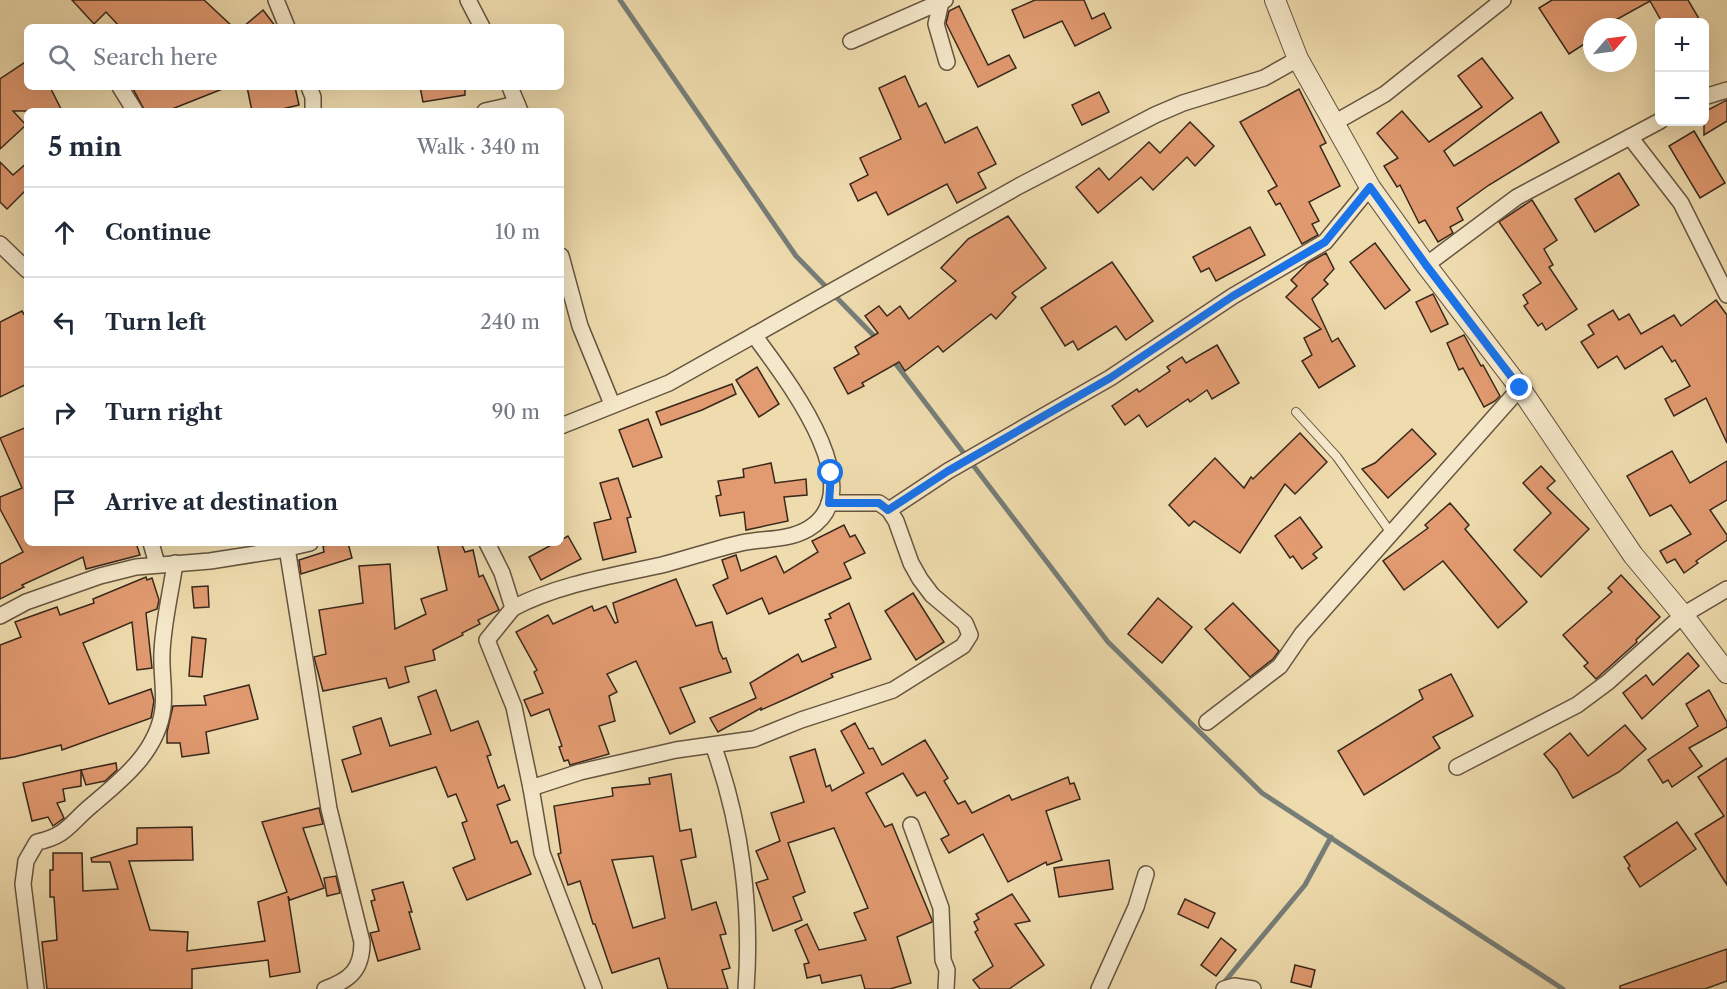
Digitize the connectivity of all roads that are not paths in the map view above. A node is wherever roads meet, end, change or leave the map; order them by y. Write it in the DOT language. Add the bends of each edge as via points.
graph roads {
  1 [pos="276,0"];
  2 [pos="468,0"];
  3 [pos="1275,0"];
  4 [pos="1503,0"];
  5 [pos="943,1"];
  6 [pos="286,24"];
  7 [pos="480,24"];
  8 [pos="851,40"];
  9 [pos="1298,59"];
  10 [pos="947,62"];
  11 [pos="122,90"];
  12 [pos="310,90"];
  13 [pos="511,90"];
  14 [pos="1727,90"];
  15 [pos="1709,94"];
  16 [pos="518,107"];
  17 [pos="133,108"];
  18 [pos="313,108"];
  19 [pos="1334,123"];
  20 [pos="1655,123"];
  21 [pos="1630,137"];
  22 [pos="1370,187"];
  23 [pos="0,244"];
  24 [pos="1426,265"];
  25 [pos="24,267"];
  26 [pos="564,267"];
  27 [pos="1727,295"];
  28 [pos="754,335"];
  29 [pos="1520,388"];
  30 [pos="612,404"];
  31 [pos="1296,412"];
  32 [pos="564,425"];
  33 [pos="829,503"];
  34 [pos="888,510"];
  35 [pos="1391,533"];
  36 [pos="152,546"];
  37 [pos="296,546"];
  38 [pos="488,546"];
  39 [pos="287,548"];
  40 [pos="175,563"];
  41 [pos="157,564"];
  42 [pos="1727,589"];
  43 [pos="513,608"];
  44 [pos="1683,615"];
  45 [pos="0,616"];
  46 [pos="1727,674"];
  47 [pos="1207,722"];
  48 [pos="713,745"];
  49 [pos="1457,767"];
  50 [pos="531,788"];
  51 [pos="911,825"];
  52 [pos="1146,874"];
  53 [pos="36,989"];
  54 [pos="325,989"];
  55 [pos="594,989"];
  56 [pos="746,989"];
  57 [pos="946,989"];
  58 [pos="1099,989"];
  59 [pos="1224,989"];
  60 [pos="1253,989"];
  1 -- 6 [label="street"];
  2 -- 7 [label="street"];
  3 -- 9 [label="street"];
  4 -- 19 [label="street" via="1385,94"];
  5 -- 8 [label="street"];
  5 -- 10 [label="street" via="936,24"];
  9 -- 19 [label="street"];
  9 -- 28 [label="street" via="1264,78 1155,115 1019,186"];
  11 -- 17 [label="street"];
  12 -- 18 [label="street"];
  13 -- 16 [label="street"];
  14 -- 15 [label="street"];
  19 -- 22 [label="street"];
  20 -- 21 [label="street"];
  21 -- 24 [label="street" via="1517,197"];
  21 -- 27 [label="street" via="1682,203"];
  22 -- 24 [label="street"];
  22 -- 34 [label="street" via="1325,242 1233,296 1110,378"];
  23 -- 25 [label="street"];
  24 -- 29 [label="street"];
  26 -- 30 [label="street" via="580,326"];
  28 -- 30 [label="street" via="669,383"];
  28 -- 33 [label="street" via="800,400 819,436 831,473"];
  29 -- 35 [label="street"];
  29 -- 44 [label="street" via="1633,555"];
  30 -- 32 [label="street"];
  31 -- 35 [label="lane" via="1337,458"];
  33 -- 34 [label="street" via="879,503"];
  33 -- 43 [label="street" via="820,519 794,535 742,543 561,588"];
  34 -- 48 [label="street" via="920,579 932,595 965,622 970,635 963,646 893,690 754,738"];
  35 -- 47 [label="street" via="1302,634 1280,666"];
  36 -- 41 [label="street"];
  37 -- 39 [label="street"];
  38 -- 43 [label="street"];
  39 -- 40 [label="street"];
  39 -- 54 [label="street" via="329,809 362,942 362,957 356,970"];
  40 -- 41 [label="street"];
  40 -- 53 [label="street" via="162,653 163,708 158,731 146,754 113,787 54,839 36,842 26,861 23,884"];
  41 -- 45 [label="street" via="100,576 26,602"];
  42 -- 44 [label="street"];
  43 -- 50 [label="street" via="487,640 514,707"];
  44 -- 46 [label="street"];
  44 -- 49 [label="street" via="1577,705"];
  48 -- 50 [label="street" via="580,772"];
  48 -- 56 [label="street" via="725,777 745,884"];
  50 -- 55 [label="street" via="542,853"];
  51 -- 57 [label="street" via="941,908"];
  52 -- 58 [label="street" via="1136,907"];
  59 -- 60 [label="street"];
}
